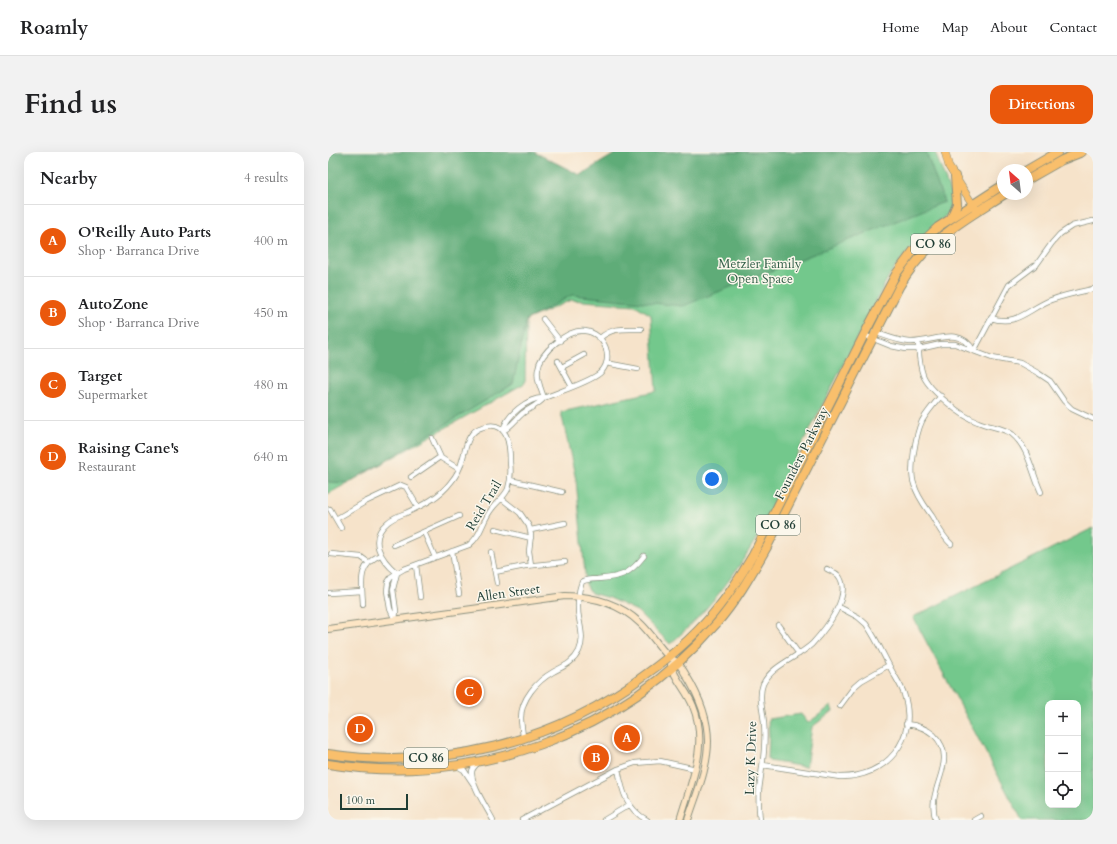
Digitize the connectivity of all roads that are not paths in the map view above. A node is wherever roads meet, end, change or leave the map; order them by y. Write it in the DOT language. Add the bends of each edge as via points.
graph roads {
  1 [pos="945,152"];
  2 [pos="1058,152"];
  3 [pos="1082,152"];
  4 [pos="1033,167"];
  5 [pos="955,176"];
  6 [pos="1033,177"];
  7 [pos="997,189"];
  8 [pos="997,199"];
  9 [pos="973,204"];
  10 [pos="978,212"];
  11 [pos="951,218"];
  12 [pos="1093,221"];
  13 [pos="1093,289"];
  14 [pos="991,318"];
  15 [pos="543,319"];
  16 [pos="641,329"];
  17 [pos="865,332"];
  18 [pos="874,336"];
  19 [pos="600,338"];
  20 [pos="560,341"];
  21 [pos="918,342"];
  22 [pos="919,349"];
  23 [pos="974,351"];
  24 [pos="584,355"];
  25 [pos="558,361"];
  26 [pos="606,363"];
  27 [pos="562,368"];
  28 [pos="638,369"];
  29 [pos="572,387"];
  30 [pos="941,396"];
  31 [pos="544,398"];
  32 [pos="1093,419"];
  33 [pos="503,431"];
  34 [pos="432,438"];
  35 [pos="440,457"];
  36 [pos="459,469"];
  37 [pos="411,477"];
  38 [pos="510,480"];
  39 [pos="562,492"];
  40 [pos="1041,492"];
  41 [pos="502,499"];
  42 [pos="418,507"];
  43 [pos="330,509"];
  44 [pos="459,516"];
  45 [pos="336,519"];
  46 [pos="565,523"];
  47 [pos="341,528"];
  48 [pos="495,529"];
  49 [pos="530,530"];
  50 [pos="424,532"];
  51 [pos="531,538"];
  52 [pos="394,544"];
  53 [pos="951,544"];
  54 [pos="452,551"];
  55 [pos="491,552"];
  56 [pos="331,554"];
  57 [pos="380,555"];
  58 [pos="644,556"];
  59 [pos="435,557"];
  60 [pos="368,562"];
  61 [pos="565,562"];
  62 [pos="416,565"];
  63 [pos="530,565"];
  64 [pos="827,569"];
  65 [pos="495,572"];
  66 [pos="397,573"];
  67 [pos="497,583"];
  68 [pos="362,591"];
  69 [pos="329,593"];
  70 [pos="459,594"];
  71 [pos="580,596"];
  72 [pos="420,597"];
  73 [pos="363,604"];
  74 [pos="839,607"];
  75 [pos="395,620"];
  76 [pos="778,625"];
  77 [pos="328,630"];
  78 [pos="799,654"];
  79 [pos="669,658"];
  80 [pos="675,665"];
  81 [pos="889,665"];
  82 [pos="840,706"];
  83 [pos="906,724"];
  84 [pos="523,739"];
  85 [pos="700,743"];
  86 [pos="328,754"];
  87 [pos="503,756"];
  88 [pos="707,758"];
  89 [pos="479,762"];
  90 [pos="328,764"];
  91 [pos="763,765"];
  92 [pos="457,766"];
  93 [pos="618,769"];
  94 [pos="696,770"];
  95 [pos="475,785"];
  96 [pos="629,805"];
  97 [pos="981,816"];
  98 [pos="493,820"];
  99 [pos="522,820"];
  100 [pos="604,820"];
  101 [pos="647,820"];
  102 [pos="680,820"];
  103 [pos="688,820"];
  104 [pos="760,820"];
  105 [pos="936,820"];
  106 [pos="974,820"];
  1 -- 5 [label="main road" via="949,167"];
  2 -- 4 [label="highway"];
  3 -- 6 [label="highway"];
  5 -- 9 [label="main road"];
  5 -- 11 [label="highway" via="957,204"];
  7 -- 9 [label="highway, Founders Parkway / CO 86"];
  8 -- 10 [label="highway, Founders Parkway / CO 86"];
  9 -- 10 [label="main road"];
  9 -- 11 [label="highway, Founders Parkway / CO 86"];
  10 -- 18 [label="highway, Founders Parkway / CO 86" via="947,231 921,256 904,279"];
  11 -- 17 [label="highway, Founders Parkway / CO 86" via="938,227 908,258 896,274"];
  12 -- 14 [label="street" via="1072,226 1060,234 1037,264 1009,285"];
  13 -- 14 [label="street" via="1051,300 1014,319 1003,321"];
  14 -- 23 [label="street"];
  15 -- 20 [label="street"];
  16 -- 19 [label="street" via="615,330"];
  17 -- 18 [label="street"];
  17 -- 18 [label="street"];
  17 -- 79 [label="highway, Founders Parkway / CO 86" via="760,540 734,586 701,628"];
  18 -- 21 [label="street"];
  18 -- 22 [label="street" via="898,348"];
  18 -- 80 [label="highway, Founders Parkway / CO 86" via="781,521 750,576 717,623"];
  19 -- 20 [label="street" via="591,332 582,331"];
  19 -- 26 [label="street" via="606,349"];
  20 -- 31 [label="street" via="547,351 539,364 538,376"];
  21 -- 22 [label="street"];
  21 -- 23 [label="street" via="941,337 960,338 967,340"];
  22 -- 23 [label="street" via="950,344"];
  22 -- 30 [label="street" via="923,375 928,384"];
  23 -- 32 [label="street" via="992,358 1020,363 1038,373 1050,381 1072,409"];
  24 -- 27 [label="street"];
  25 -- 27 [label="street"];
  26 -- 28 [label="street"];
  26 -- 29 [label="street" via="596,376"];
  27 -- 29 [label="street"];
  29 -- 31 [label="street"];
  30 -- 40 [label="street" via="974,421 1003,429 1016,438 1024,449"];
  30 -- 53 [label="street" via="920,425 912,463 912,476 919,496 942,535"];
  31 -- 33 [label="street"];
  33 -- 36 [label="street" via="495,426 475,431 466,442"];
  33 -- 38 [label="street, Reid Trail" via="509,442"];
  34 -- 35 [label="street"];
  35 -- 36 [label="street"];
  35 -- 37 [label="street"];
  36 -- 42 [label="street" via="446,489"];
  38 -- 39 [label="street"];
  38 -- 41 [label="street, Reid Trail"];
  41 -- 49 [label="street" via="523,515"];
  41 -- 54 [label="street, Reid Trail" via="491,509 474,540 466,547"];
  42 -- 45 [label="street" via="406,486 401,485"];
  42 -- 57 [label="street" via="384,526 378,541"];
  43 -- 45 [label="street"];
  44 -- 50 [label="street"];
  45 -- 47 [label="street"];
  46 -- 49 [label="street"];
  48 -- 51 [label="street"];
  49 -- 51 [label="street"];
  50 -- 52 [label="street"];
  50 -- 59 [label="street"];
  51 -- 63 [label="street"];
  54 -- 59 [label="street, Reid Trail"];
  54 -- 70 [label="street"];
  55 -- 65 [label="street"];
  56 -- 60 [label="street" via="361,557"];
  57 -- 60 [label="street"];
  57 -- 66 [label="street"];
  58 -- 71 [label="street" via="634,569 622,576 583,581"];
  59 -- 62 [label="street, Reid Trail"];
  60 -- 68 [label="street" via="362,573"];
  61 -- 63 [label="street"];
  62 -- 66 [label="street, Reid Trail"];
  62 -- 72 [label="street"];
  63 -- 65 [label="street"];
  64 -- 74 [label="street, Lazy K Drive" via="837,574 840,581 842,598"];
  65 -- 67 [label="street"];
  66 -- 75 [label="street" via="394,587"];
  68 -- 69 [label="street"];
  68 -- 73 [label="street"];
  71 -- 75 [label="street, Allen Street" via="556,596"];
  71 -- 79 [label="street, Allen Street" via="603,601 630,615 641,624"];
  71 -- 84 [label="street" via="578,613 581,646 571,662 543,679 526,700 521,717"];
  74 -- 78 [label="street, Lazy K Drive" via="820,634"];
  74 -- 81 [label="street" via="863,621 872,632"];
  75 -- 77 [label="street, Allen Street"];
  76 -- 78 [label="street"];
  78 -- 91 [label="street, Lazy K Drive" via="772,672 762,688 760,701 764,733"];
  79 -- 80 [label="street"];
  79 -- 84 [label="highway, Founders Parkway / CO 86" via="605,702 561,725"];
  80 -- 85 [label="street" via="693,705"];
  80 -- 87 [label="highway, Founders Parkway / CO 86" via="628,701 594,721 544,743"];
  80 -- 88 [label="street" via="694,689 702,707 708,732"];
  81 -- 82 [label="street" via="861,681"];
  81 -- 83 [label="street" via="904,693"];
  83 -- 91 [label="street" via="902,743 888,761 862,775 840,777"];
  83 -- 105 [label="street" via="917,725 927,730 943,749 944,767 933,804"];
  84 -- 86 [label="highway, Founders Parkway / CO 86" via="485,750 440,757 387,760"];
  84 -- 87 [label="highway"];
  85 -- 88 [label="street"];
  85 -- 94 [label="street"];
  87 -- 89 [label="highway, Founders Parkway / CO 86"];
  88 -- 103 [label="street"];
  89 -- 92 [label="highway, Founders Parkway / CO 86"];
  89 -- 95 [label="street" via="472,771"];
  90 -- 92 [label="highway, Founders Parkway / CO 86" via="387,770"];
  91 -- 104 [label="street, Lazy K Drive" via="759,791"];
  92 -- 95 [label="street" via="464,770"];
  93 -- 94 [label="street" via="652,760"];
  93 -- 96 [label="street" via="622,790"];
  93 -- 99 [label="street"];
  94 -- 102 [label="street"];
  95 -- 98 [label="street"];
  96 -- 100 [label="street"];
  96 -- 101 [label="street"];
  97 -- 106 [label="street"];
}
